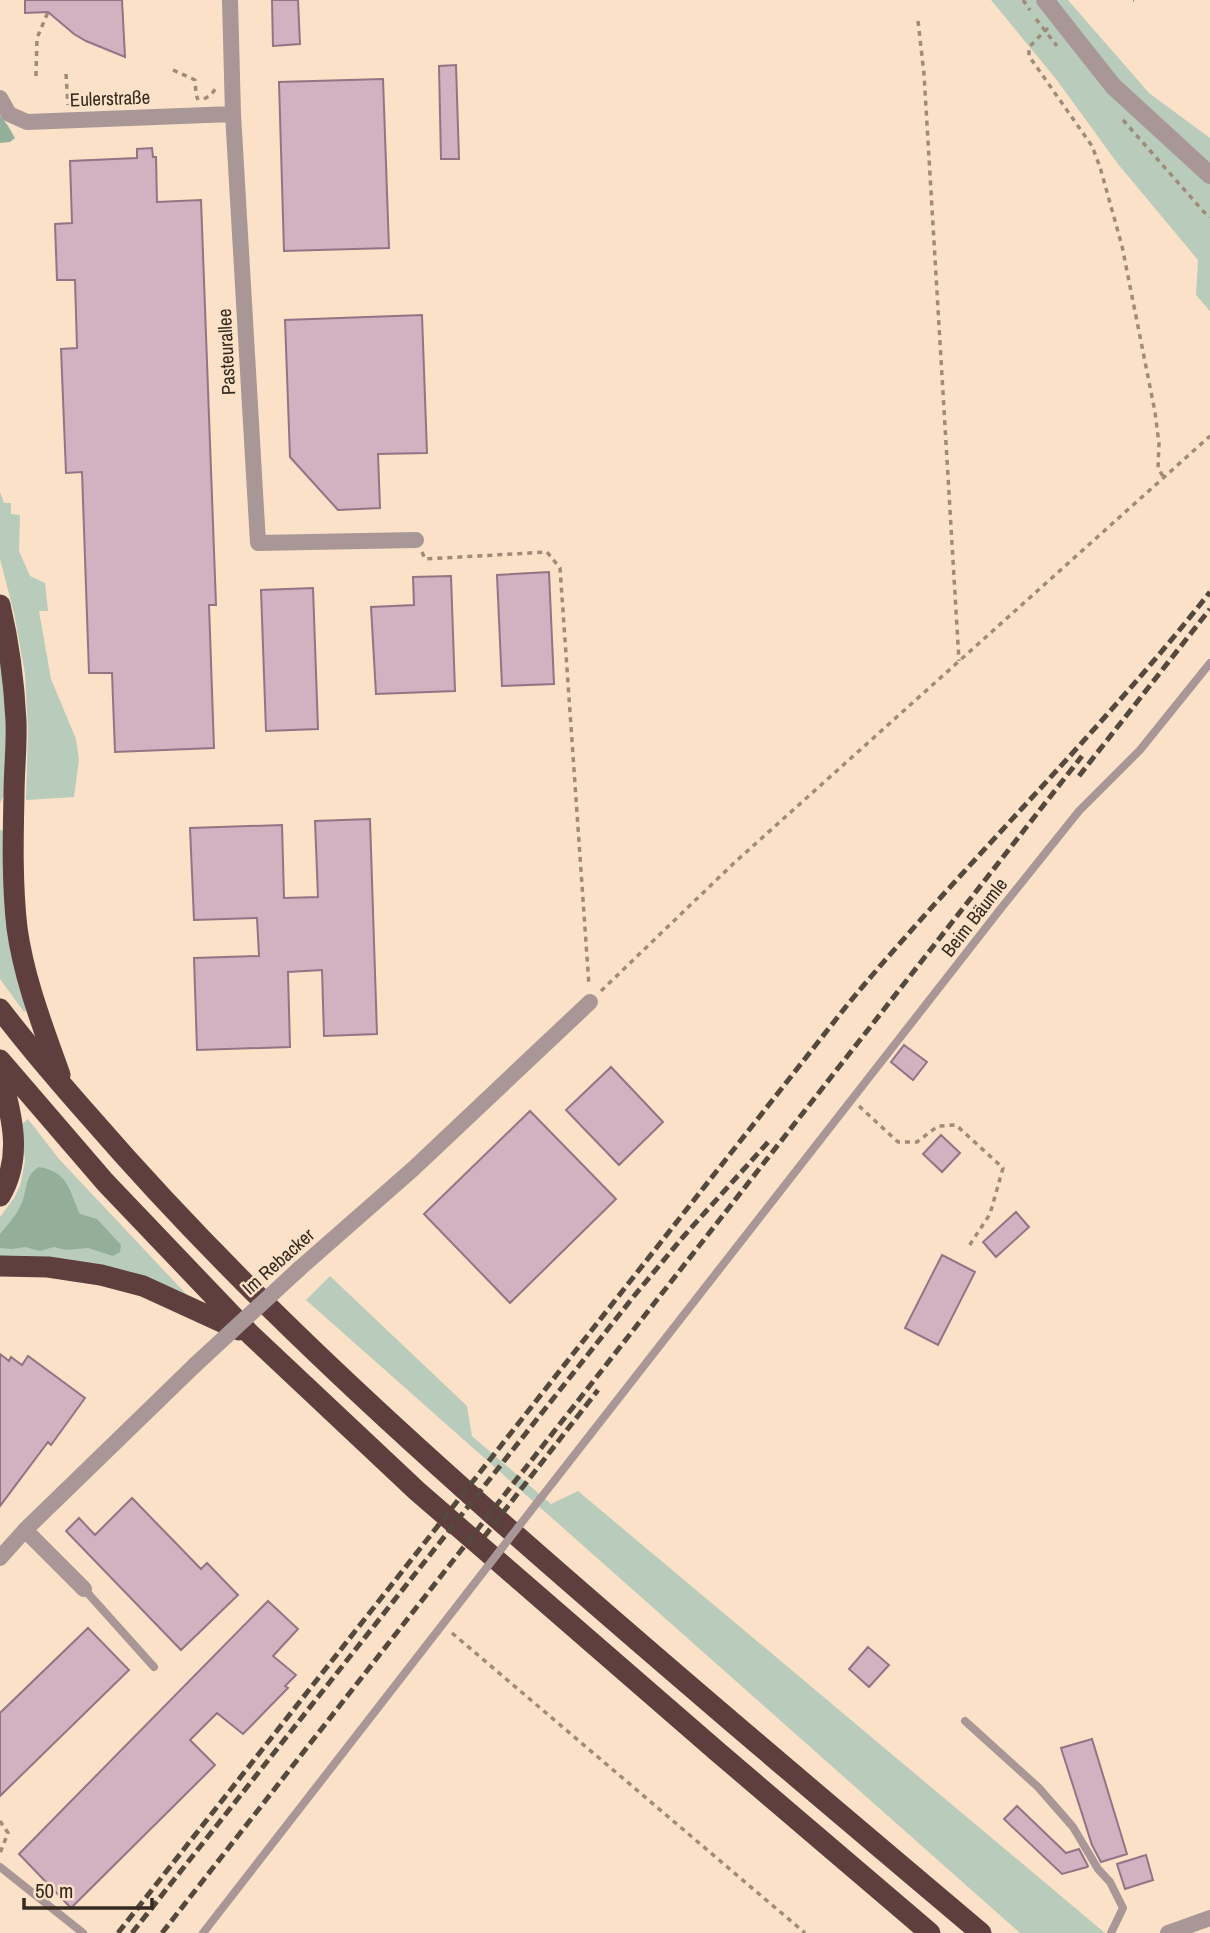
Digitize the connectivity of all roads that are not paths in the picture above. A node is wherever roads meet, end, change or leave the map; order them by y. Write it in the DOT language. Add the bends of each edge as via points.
graph roads {
  1 [pos="230,0"];
  2 [pos="1045,0"];
  3 [pos="0,98"];
  4 [pos="233,114"];
  5 [pos="1210,175"];
  6 [pos="416,540"];
  7 [pos="0,605"];
  8 [pos="1210,663"];
  9 [pos="14,794"];
  10 [pos="0,818"];
  11 [pos="590,1002"];
  12 [pos="0,1009"];
  13 [pos="0,1060"];
  14 [pos="0,1071"];
  15 [pos="64,1087"];
  16 [pos="0,1196"];
  17 [pos="0,1266"];
  18 [pos="251,1335"];
  19 [pos="25,1531"];
  20 [pos="0,1558"];
  21 [pos="84,1589"];
  22 [pos="154,1667"];
  23 [pos="965,1721"];
  24 [pos="0,1867"];
  25 [pos="1210,1918"];
  26 [pos="83,1933"];
  27 [pos="203,1933"];
  28 [pos="930,1933"];
  29 [pos="981,1933"];
  30 [pos="1111,1933"];
  31 [pos="1168,1933"];
  1 -- 4 [label="street, Pasteurallee"];
  2 -- 5 [label="street" via="1113,86"];
  3 -- 4 [label="street, Eulerstraße" via="11,115 27,122"];
  4 -- 6 [label="street, Pasteurallee" via="258,543"];
  7 -- 9 [label="highway" via="16,721"];
  8 -- 27 [label="lane, Beim Bäumle, bridge" via="1002,906"];
  9 -- 10 [label="highway"];
  9 -- 15 [label="highway" via="17,927 35,1003"];
  11 -- 19 [label="street, Im Rebacker, bridge" via="413,1170 195,1365"];
  12 -- 15 [label="highway"];
  13 -- 18 [label="highway" via="105,1182"];
  14 -- 16 [label="highway" via="15,1148 12,1170"];
  15 -- 29 [label="highway" via="220,1259 386,1419"];
  17 -- 18 [label="highway" via="48,1267 143,1286"];
  18 -- 28 [label="highway" via="417,1491"];
  19 -- 20 [label="street, Im Rebacker"];
  19 -- 21 [label="street"];
  21 -- 22 [label="lane"];
  23 -- 30 [label="lane" via="1038,1787 1073,1827 1123,1908"];
  24 -- 26 [label="lane"];
  25 -- 31 [label="street"];
}
